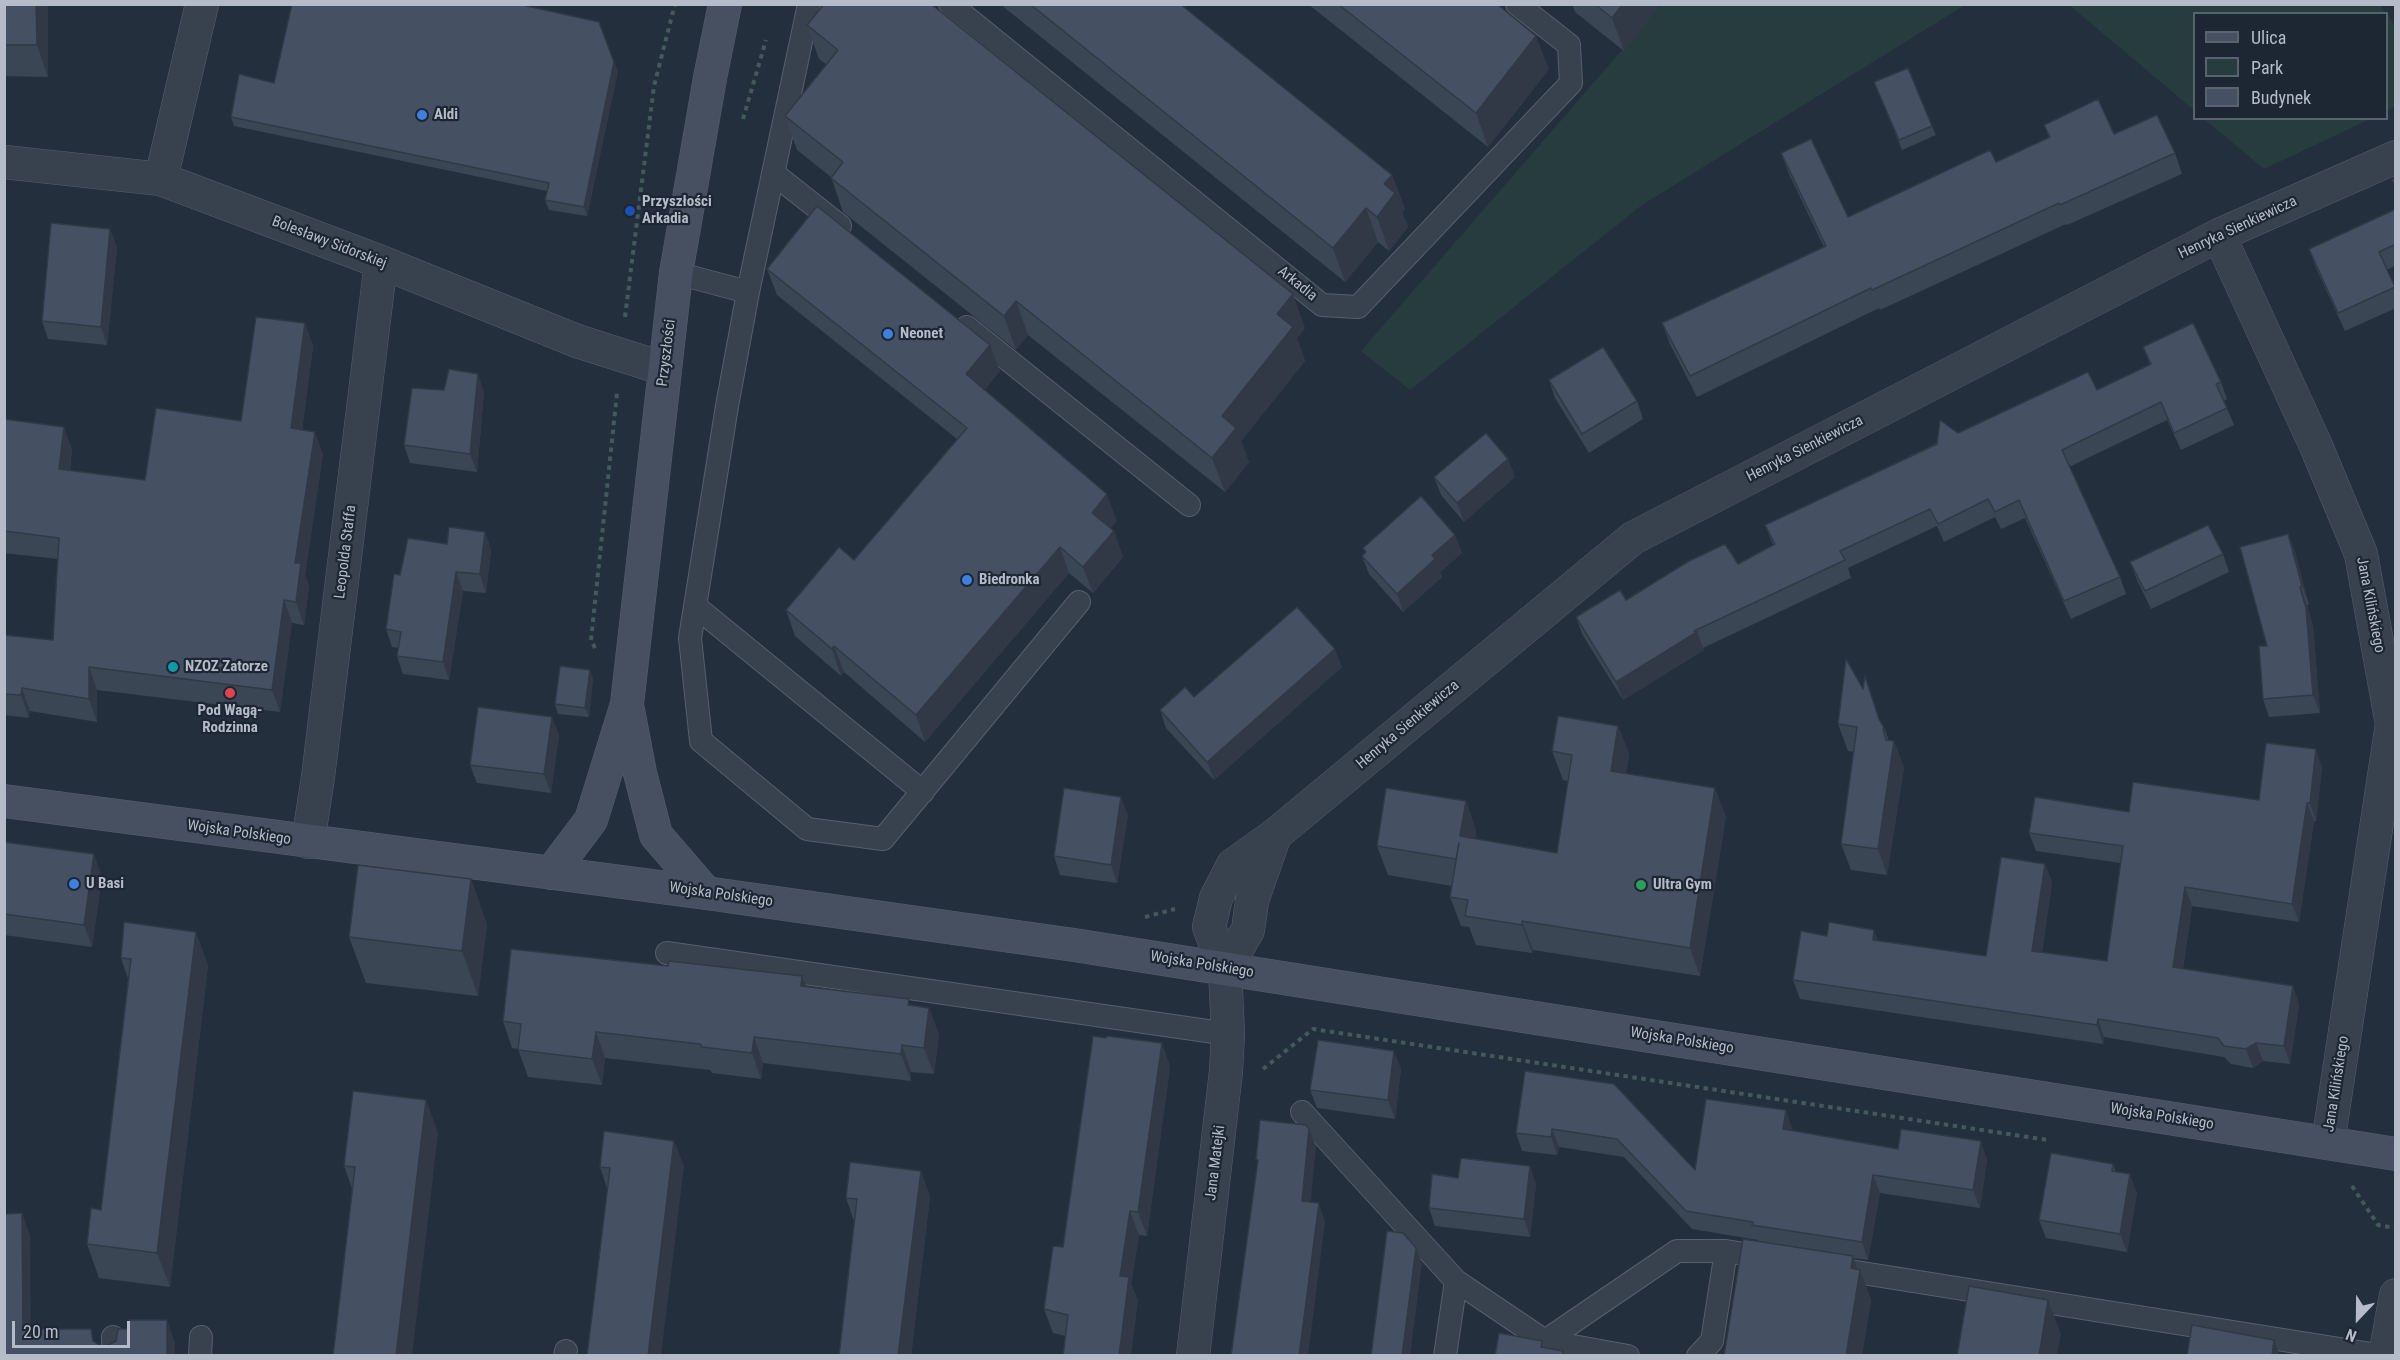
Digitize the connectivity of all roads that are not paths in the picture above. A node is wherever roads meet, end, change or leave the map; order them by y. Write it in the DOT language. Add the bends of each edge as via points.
graph roads {
  1 [pos="202,4"];
  2 [pos="725,4"];
  3 [pos="809,4"];
  4 [pos="950,4"];
  5 [pos="1517,4"];
  6 [pos="2396,157"];
  7 [pos="4,162"];
  8 [pos="773,173"];
  9 [pos="162,179"];
  10 [pos="2219,235"];
  11 [pos="856,239"];
  12 [pos="381,262"];
  13 [pos="676,273"];
  14 [pos="748,292"];
  15 [pos="949,313"];
  16 [pos="665,369"];
  17 [pos="1189,505"];
  18 [pos="1079,602"];
  19 [pos="695,606"];
  20 [pos="627,704"];
  21 [pos="2394,725"];
  22 [pos="923,792"];
  23 [pos="4,801"];
  24 [pos="1275,835"];
  25 [pos="308,842"];
  26 [pos="551,873"];
  27 [pos="706,893"];
  28 [pos="667,953"];
  29 [pos="1226,969"];
  30 [pos="1228,1034"];
  31 [pos="1302,1112"];
  32 [pos="2328,1143"];
  33 [pos="2396,1154"];
  34 [pos="1726,1251"];
  35 [pos="1785,1260"];
  36 [pos="1808,1264"];
  37 [pos="1456,1281"];
  38 [pos="2396,1295"];
  39 [pos="1545,1341"];
  40 [pos="1193,1356"];
  41 [pos="1445,1356"];
  42 [pos="1628,1356"];
  43 [pos="1698,1356"];
  44 [pos="2385,1356"];
  1 -- 9 [label="street"];
  2 -- 13 [label="street, Przyszłości"];
  3 -- 8 [label="lane"];
  4 -- 5 [label="lane, Arkadia" via="1322,305 1358,307 1572,83 1569,45"];
  6 -- 10 [label="street, Henryka Sienkiewicza"];
  7 -- 9 [label="street, Bolesławy Sidorskiej"];
  8 -- 11 [label="lane"];
  8 -- 14 [label="lane"];
  9 -- 12 [label="street, Bolesławy Sidorskiej"];
  10 -- 21 [label="street, Jana Kilińskiego" via="2361,554"];
  10 -- 24 [label="street, Henryka Sienkiewicza" via="1633,538"];
  12 -- 16 [label="street, Bolesławy Sidorskiej" via="577,341"];
  12 -- 25 [label="street, Leopolda Staffa"];
  13 -- 14 [label="lane"];
  13 -- 16 [label="street, Przyszłości"];
  14 -- 19 [label="lane"];
  15 -- 17 [label="lane"];
  16 -- 20 [label="street, Przyszłości"];
  18 -- 22 [label="lane"];
  19 -- 22 [label="lane"];
  19 -- 22 [label="lane" via="690,638 701,741 807,829 883,839"];
  20 -- 26 [label="street, Przyszłości" via="591,820"];
  20 -- 27 [label="street, Przyszłości" via="657,835"];
  21 -- 32 [label="street, Jana Kilińskiego"];
  23 -- 25 [label="street, Wojska Polskiego"];
  24 -- 29 [label="street" via="1252,902 1248,930"];
  24 -- 29 [label="street, Henryka Sienkiewicza" via="1233,865 1216,898 1209,927"];
  25 -- 26 [label="street, Wojska Polskiego"];
  26 -- 27 [label="street, Wojska Polskiego"];
  27 -- 29 [label="street, Wojska Polskiego"];
  28 -- 30 [label="lane"];
  29 -- 30 [label="street, Jana Matejki"];
  29 -- 32 [label="street, Wojska Polskiego"];
  30 -- 40 [label="street, Jana Matejki"];
  31 -- 37 [label="lane"];
  32 -- 33 [label="street, Wojska Polskiego"];
  34 -- 35 [label="lane"];
  34 -- 39 [label="lane" via="1677,1251"];
  34 -- 43 [label="lane" via="1713,1341"];
  36 -- 44 [label="lane"];
  37 -- 39 [label="lane"];
  37 -- 41 [label="lane"];
  38 -- 44 [label="street"];
  39 -- 42 [label="lane"];
}
